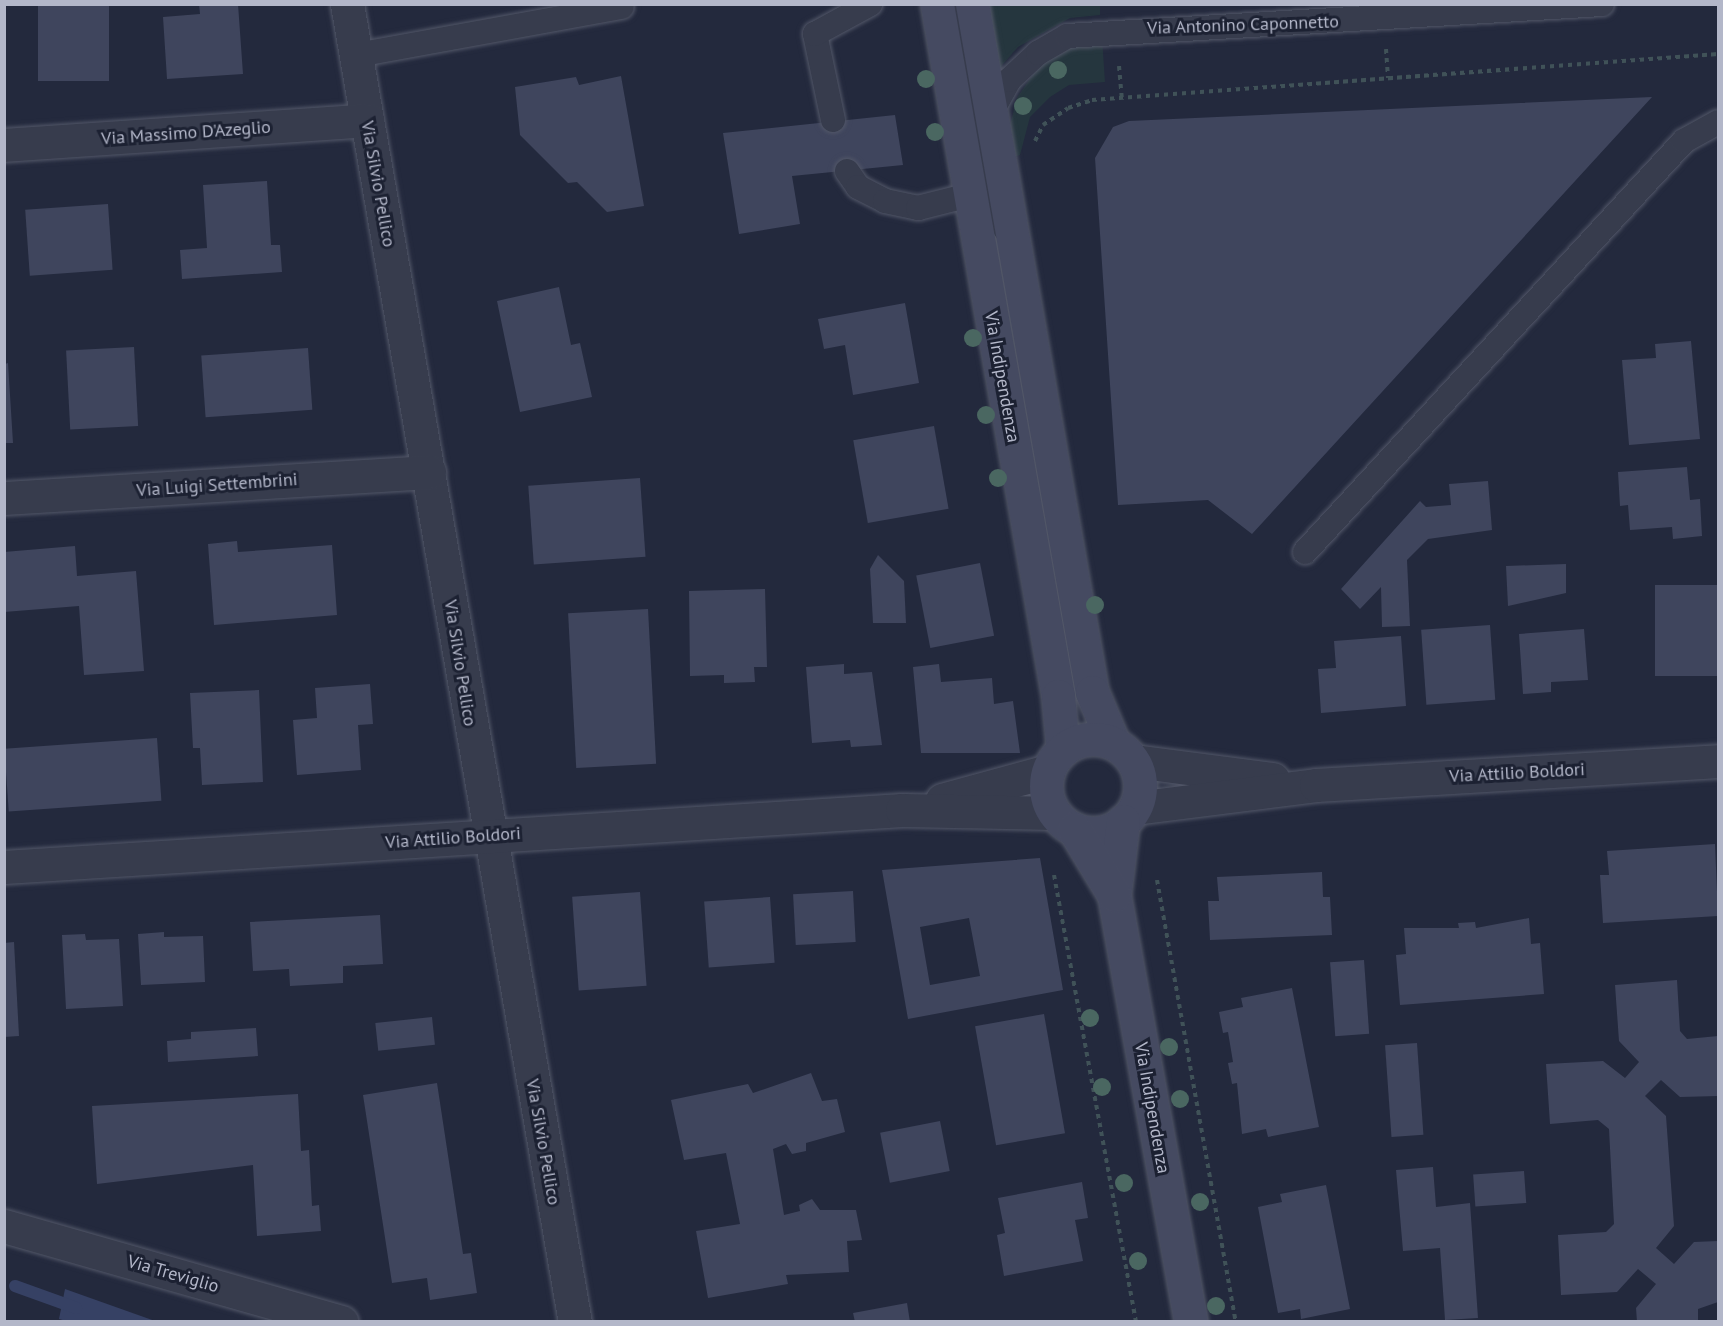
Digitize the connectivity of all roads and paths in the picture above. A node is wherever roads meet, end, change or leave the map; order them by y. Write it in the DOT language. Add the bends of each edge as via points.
graph roads {
  1 [pos="347,4"];
  2 [pos="870,4"];
  3 [pos="937,4"];
  4 [pos="954,4"];
  5 [pos="972,4"];
  6 [pos="1602,4"];
  7 [pos="622,7"];
  8 [pos="1719,54"];
  9 [pos="357,55"];
  10 [pos="991,113"];
  11 [pos="367,120"];
  12 [pos="833,120"];
  13 [pos="1719,122"];
  14 [pos="4,145"];
  15 [pos="1032,148"];
  16 [pos="847,171"];
  17 [pos="987,188"];
  18 [pos="429,472"];
  19 [pos="4,498"];
  20 [pos="1305,552"];
  21 [pos="1124,752"];
  22 [pos="1056,761"];
  23 [pos="1719,761"];
  24 [pos="1316,785"];
  25 [pos="902,810"];
  26 [pos="1129,815"];
  27 [pos="1064,821"];
  28 [pos="488,836"];
  29 [pos="4,867"];
  30 [pos="1155,867"];
  31 [pos="1051,870"];
  32 [pos="1114,895"];
  33 [pos="4,1226"];
  34 [pos="342,1322"];
  35 [pos="575,1322"];
  36 [pos="1136,1322"];
  37 [pos="1191,1322"];
  38 [pos="1236,1322"];
  1 -- 9 [label="street, Via Silvio Pellico"];
  2 -- 12 [label="lane" via="815,34"];
  3 -- 17 [label="street, Via Indipendenza"];
  4 -- 17 [label="lane"];
  5 -- 10 [label="street, Via Indipendenza"];
  6 -- 10 [label="lane, Via Antonino Caponnetto" via="1067,36 1038,53 1009,80"];
  7 -- 9 [label="lane"];
  8 -- 15 [label="path" via="1092,100 1068,108 1043,125"];
  9 -- 11 [label="street, Via Silvio Pellico"];
  10 -- 17 [label="street, Via Indipendenza"];
  11 -- 14 [label="street, Via Massimo D'Azeglio"];
  11 -- 18 [label="street, Via Silvio Pellico"];
  13 -- 20 [label="lane" via="1684,141"];
  16 -- 17 [label="lane" via="858,187 885,201 918,208"];
  17 -- 21 [label="street, Via Indipendenza" via="1013,239 1092,692"];
  17 -- 22 [label="street, Via Indipendenza" via="1058,696"];
  18 -- 19 [label="street, Via Luigi Settembrini"];
  18 -- 28 [label="street, Via Silvio Pellico"];
  21 -- 22 [label="street" via="1086,739"];
  21 -- 24 [label="street, Via Attilio Boldori"];
  21 -- 26 [label="street" via="1141,790"];
  22 -- 25 [label="street, Via Attilio Boldori"];
  22 -- 27 [label="street" via="1048,799"];
  23 -- 24 [label="street, Via Attilio Boldori"];
  24 -- 26 [label="street, Via Attilio Boldori"];
  25 -- 27 [label="street, Via Attilio Boldori"];
  25 -- 28 [label="street, Via Attilio Boldori"];
  26 -- 27 [label="street" via="1099,833"];
  26 -- 32 [label="street, Via Indipendenza"];
  27 -- 32 [label="street, Via Indipendenza"];
  28 -- 29 [label="street, Via Attilio Boldori"];
  28 -- 35 [label="street, Via Silvio Pellico"];
  30 -- 38 [label="path"];
  31 -- 36 [label="path" via="1061,901"];
  32 -- 37 [label="street, Via Indipendenza"];
  33 -- 34 [label="street, Via Treviglio"];
}
